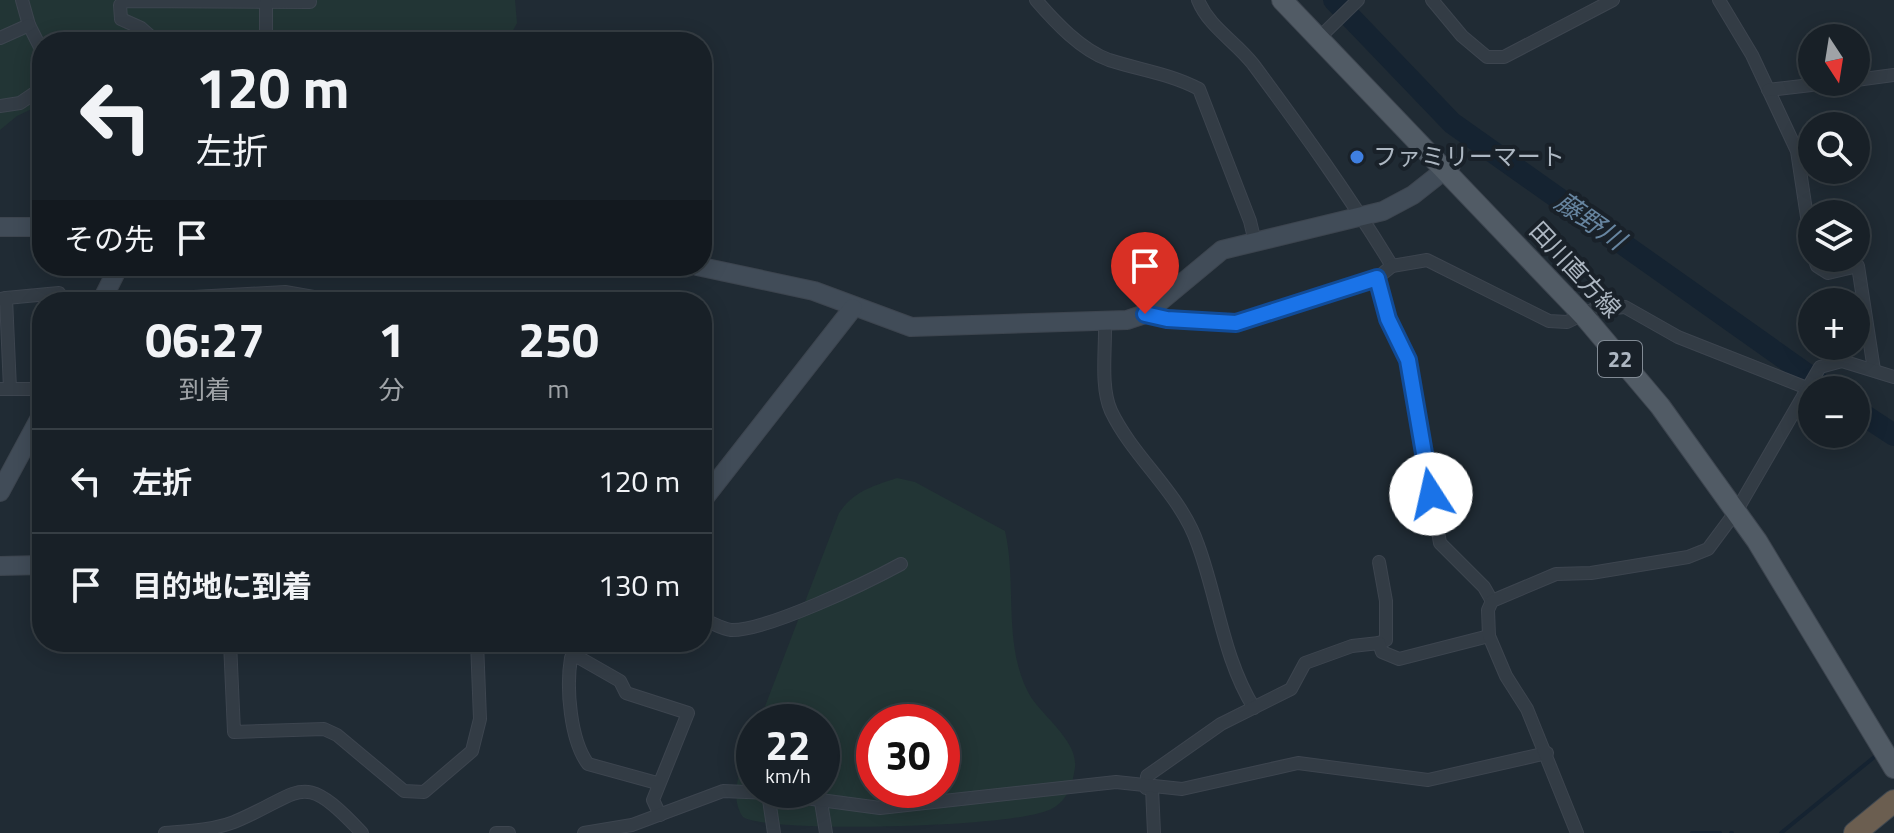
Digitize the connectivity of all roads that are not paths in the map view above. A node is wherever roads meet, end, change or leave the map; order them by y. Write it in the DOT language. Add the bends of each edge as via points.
graph roads {
  1 [pos="22,0"];
  2 [pos="1036,0"];
  3 [pos="1198,0"];
  4 [pos="1282,0"];
  5 [pos="1296,0"];
  6 [pos="1432,0"];
  7 [pos="1613,0"];
  8 [pos="1719,0"];
  9 [pos="266,2"];
  10 [pos="310,2"];
  11 [pos="1356,2"];
  12 [pos="29,25"];
  13 [pos="32,32"];
  14 [pos="146,32"];
  15 [pos="266,32"];
  16 [pos="1323,34"];
  17 [pos="0,38"];
  18 [pos="1894,75"];
  19 [pos="1870,78"];
  20 [pos="1798,87"];
  21 [pos="1768,90"];
  22 [pos="32,95"];
  23 [pos="0,106"];
  24 [pos="1448,168"];
  25 [pos="1805,200"];
  26 [pos="1362,217"];
  27 [pos="0,227"];
  28 [pos="32,227"];
  29 [pos="1255,242"];
  30 [pos="1392,266"];
  31 [pos="712,269"];
  32 [pos="1859,272"];
  33 [pos="1377,278"];
  34 [pos="32,296"];
  35 [pos="3,299"];
  36 [pos="853,308"];
  37 [pos="1588,313"];
  38 [pos="1145,314"];
  39 [pos="1105,331"];
  40 [pos="1874,370"];
  41 [pos="1814,376"];
  42 [pos="1894,377"];
  43 [pos="1798,384"];
  44 [pos="5,389"];
  45 [pos="32,389"];
  46 [pos="1798,403"];
  47 [pos="32,433"];
  48 [pos="712,488"];
  49 [pos="0,492"];
  50 [pos="1740,503"];
  51 [pos="1379,562"];
  52 [pos="901,564"];
  53 [pos="32,565"];
  54 [pos="0,566"];
  55 [pos="1492,601"];
  56 [pos="712,623"];
  57 [pos="1489,636"];
  58 [pos="1379,643"];
  59 [pos="230,652"];
  60 [pos="477,652"];
  61 [pos="1254,708"];
  62 [pos="1894,748"];
  63 [pos="1547,753"];
  64 [pos="1894,768"];
  65 [pos="657,783"];
  66 [pos="1149,788"];
  67 [pos="736,792"];
  68 [pos="1894,801"];
  69 [pos="840,804"];
  70 [pos="770,808"];
  71 [pos="822,808"];
  72 [pos="660,815"];
  73 [pos="165,833"];
  74 [pos="362,833"];
  75 [pos="496,833"];
  76 [pos="509,833"];
  77 [pos="584,833"];
  78 [pos="774,833"];
  79 [pos="826,833"];
  80 [pos="1154,833"];
  81 [pos="1577,833"];
  82 [pos="1855,833"];
  1 -- 12 [label="street"];
  2 -- 29 [label="street" via="1058,25 1105,59 1199,89"];
  3 -- 26 [label="street" via="1204,15 1245,55 1317,148"];
  4 -- 16 [label="main road, 田川直方線 / 22"];
  5 -- 16 [label="main road, 田川直方線 / 22"];
  6 -- 7 [label="street" via="1487,57 1504,57"];
  8 -- 21 [label="street"];
  9 -- 10 [label="street"];
  9 -- 14 [label="street" via="125,1 120,5 121,19"];
  9 -- 15 [label="street"];
  11 -- 16 [label="street"];
  12 -- 13 [label="street"];
  12 -- 17 [label="street"];
  16 -- 24 [label="main road, 田川直方線 / 22"];
  18 -- 19 [label="street"];
  20 -- 21 [label="street"];
  21 -- 25 [label="street" via="1797,151"];
  22 -- 23 [label="street"];
  24 -- 26 [label="street" via="1413,195"];
  24 -- 37 [label="main road, 田川直方線 / 22"];
  26 -- 29 [label="street"];
  26 -- 30 [label="street"];
  27 -- 28 [label="street"];
  29 -- 38 [label="street" via="1222,250"];
  30 -- 33 [label="street"];
  30 -- 37 [label="street" via="1427,260 1549,321 1567,322"];
  31 -- 36 [label="street" via="814,291"];
  32 -- 40 [label="street"];
  33 -- 38 [label="street" via="1236,323"];
  33 -- 55 [label="street" via="1388,319 1408,360 1440,543"];
  34 -- 35 [label="street"];
  35 -- 44 [label="street"];
  36 -- 38 [label="street" via="911,327 1102,322"];
  36 -- 48 [label="street"];
  37 -- 43 [label="street" via="1625,307 1678,337"];
  37 -- 50 [label="main road, 田川直方線 / 22"];
  39 -- 61 [label="street" via="1110,408 1187,517 1229,656"];
  40 -- 41 [label="street" via="1842,361 1820,367"];
  40 -- 42 [label="street"];
  44 -- 45 [label="street"];
  46 -- 50 [label="street"];
  47 -- 49 [label="street"];
  50 -- 55 [label="street" via="1708,549 1688,557 1556,574"];
  50 -- 62 [label="main road, 田川直方線 / 22"];
  50 -- 64 [label="main road, 田川直方線 / 22"];
  51 -- 58 [label="street" via="1386,640"];
  52 -- 56 [label="street" via="754,627 729,630"];
  53 -- 54 [label="street"];
  55 -- 57 [label="street"];
  57 -- 58 [label="street" via="1399,659 1382,652"];
  57 -- 63 [label="street"];
  58 -- 61 [label="street" via="1352,646 1305,663 1291,689"];
  59 -- 60 [label="street" via="234,732 324,729 413,794 424,792 472,751 480,719"];
  61 -- 66 [label="street" via="1221,724 1147,776"];
  63 -- 66 [label="street" via="1428,780 1298,763 1197,786"];
  63 -- 81 [label="street"];
  65 -- 65 [label="street" via="688,713 626,693 620,681 571,658 573,739 584,759"];
  65 -- 72 [label="street" via="653,800"];
  66 -- 69 [label="street" via="1116,782 880,808"];
  66 -- 80 [label="street"];
  67 -- 72 [label="street" via="723,791"];
  68 -- 82 [label="highway"];
  70 -- 78 [label="street"];
  71 -- 79 [label="street"];
  72 -- 77 [label="street"];
  73 -- 74 [label="street" via="233,822 293,791 308,790 335,805"];
  75 -- 76 [label="street"];
}
